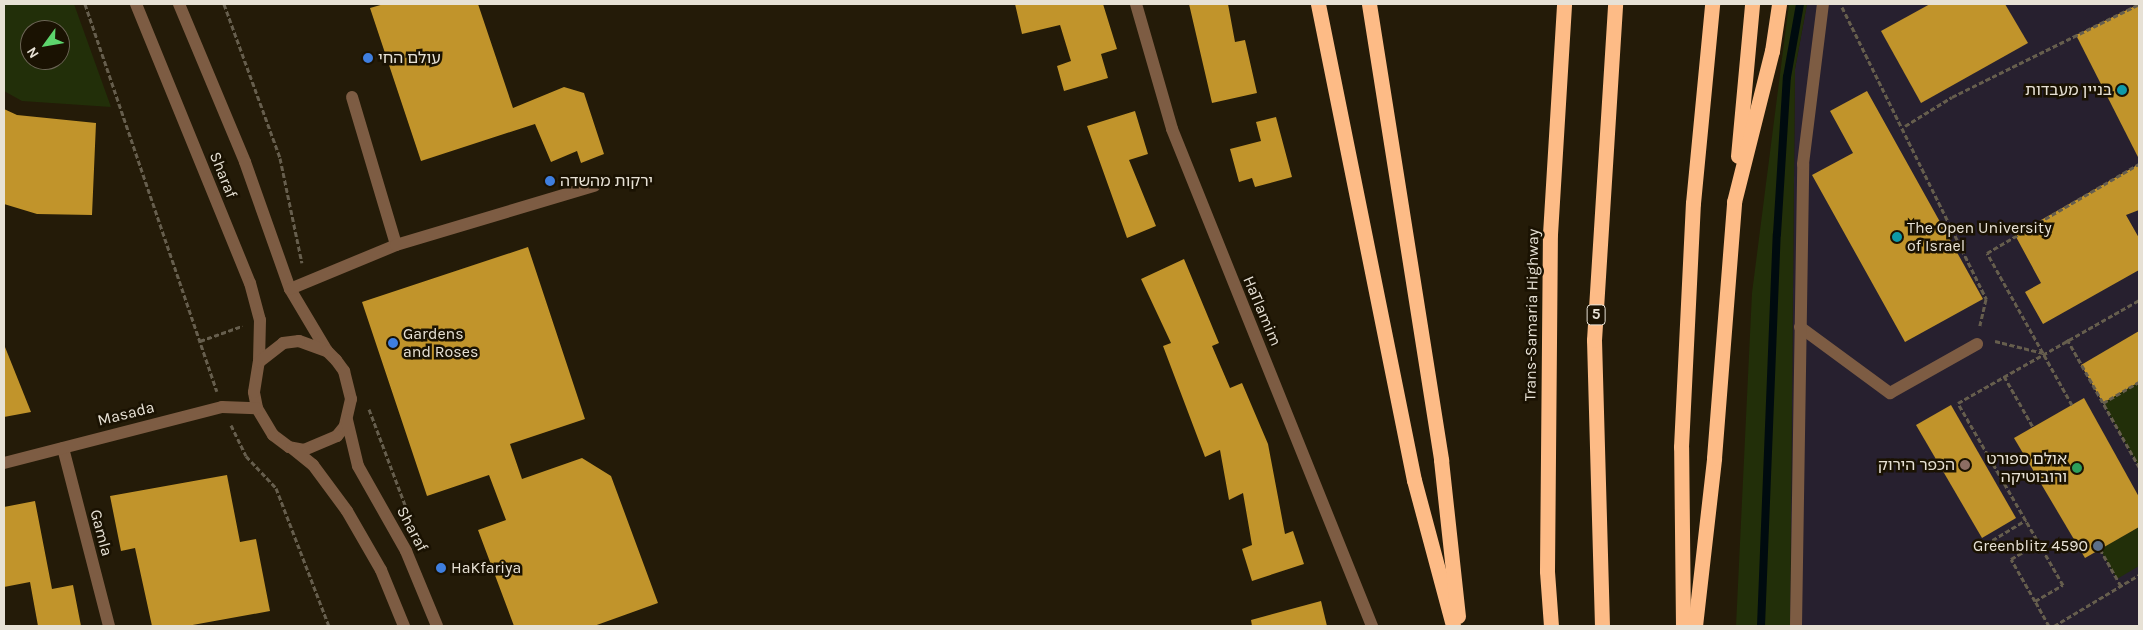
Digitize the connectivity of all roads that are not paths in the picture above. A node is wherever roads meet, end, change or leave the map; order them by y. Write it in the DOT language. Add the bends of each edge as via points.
graph roads {
  1 [pos="136,4"];
  2 [pos="179,4"];
  3 [pos="1136,4"];
  4 [pos="1318,4"];
  5 [pos="1369,4"];
  6 [pos="1564,4"];
  7 [pos="1615,4"];
  8 [pos="1712,4"];
  9 [pos="1752,4"];
  10 [pos="1779,4"];
  11 [pos="1823,4"];
  12 [pos="352,97"];
  13 [pos="594,186"];
  14 [pos="1734,202"];
  15 [pos="396,245"];
  16 [pos="290,288"];
  17 [pos="1800,326"];
  18 [pos="1977,344"];
  19 [pos="327,351"];
  20 [pos="259,362"];
  21 [pos="257,408"];
  22 [pos="347,420"];
  23 [pos="289,447"];
  24 [pos="62,448"];
  25 [pos="4,462"];
  26 [pos="109,626"];
  27 [pos="404,626"];
  28 [pos="437,626"];
  29 [pos="1372,626"];
  30 [pos="1453,626"];
  31 [pos="1459,626"];
  32 [pos="1551,626"];
  33 [pos="1602,626"];
  34 [pos="1683,626"];
  35 [pos="1695,626"];
  36 [pos="1796,626"];
  1 -- 20 [label="street, Sharaf" via="250,283 260,320"];
  2 -- 16 [label="street, Sharaf" via="245,162"];
  3 -- 29 [label="street, HaTlamim" via="1172,129"];
  4 -- 30 [label="highway" via="1414,480"];
  5 -- 31 [label="highway" via="1441,460"];
  6 -- 32 [label="highway, Trans-Samaria Highway" via="1550,234 1547,572"];
  7 -- 33 [label="highway, 5" via="1594,340"];
  8 -- 34 [label="highway" via="1693,203 1681,447"];
  9 -- 14 [label="highway"];
  10 -- 14 [label="highway" via="1772,51"];
  11 -- 17 [label="street" via="1803,164"];
  12 -- 15 [label="street"];
  13 -- 15 [label="street"];
  14 -- 35 [label="highway" via="1714,458"];
  15 -- 16 [label="street"];
  16 -- 19 [label="street, Sharaf"];
  17 -- 18 [label="street" via="1890,393"];
  17 -- 36 [label="street"];
  19 -- 20 [label="street" via="305,342 283,343"];
  19 -- 22 [label="street" via="344,371 350,386"];
  20 -- 21 [label="street" via="254,380"];
  21 -- 23 [label="street" via="273,435"];
  21 -- 24 [label="street, Masada" via="222,407"];
  22 -- 23 [label="street" via="338,436 317,448"];
  22 -- 28 [label="street, Sharaf" via="358,466 406,551"];
  23 -- 27 [label="street" via="313,466 347,511 381,570"];
  24 -- 25 [label="street, Masada"];
  24 -- 26 [label="street, Gamla"];
}
